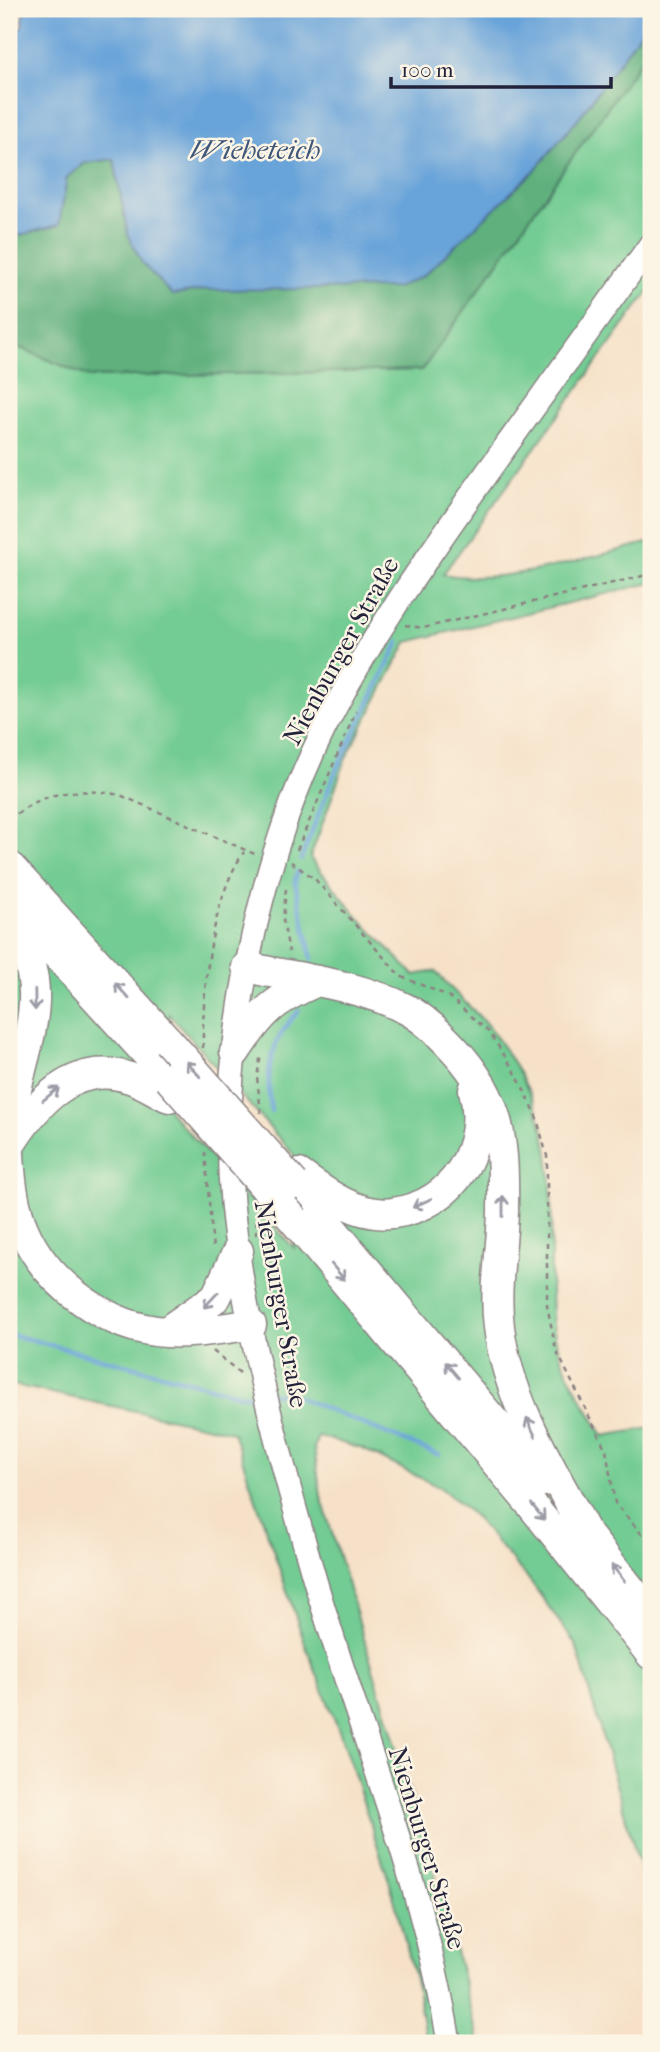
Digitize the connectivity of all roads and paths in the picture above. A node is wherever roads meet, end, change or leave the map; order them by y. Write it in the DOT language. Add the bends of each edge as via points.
graph roads {
  1 [pos="651,244"];
  2 [pos="651,574"];
  3 [pos="400,625"];
  4 [pos="359,704"];
  5 [pos="9,820"];
  6 [pos="297,850"];
  7 [pos="285,865"];
  8 [pos="10,867"];
  9 [pos="288,882"];
  10 [pos="9,902"];
  11 [pos="9,922"];
  12 [pos="247,967"];
  13 [pos="301,979"];
  14 [pos="249,1049"];
  15 [pos="467,1062"];
  16 [pos="169,1087"];
  17 [pos="245,1130"];
  18 [pos="9,1138"];
  19 [pos="9,1147"];
  20 [pos="9,1153"];
  21 [pos="294,1177"];
  22 [pos="260,1203"];
  23 [pos="247,1247"];
  24 [pos="251,1325"];
  25 [pos="165,1332"];
  26 [pos="585,1531"];
  27 [pos="651,1615"];
  28 [pos="651,1654"];
  29 [pos="449,2043"];
  1 -- 7 [label="street, Nienburger Straße" via="388,617 323,731"];
  2 -- 3 [label="path" via="423,628"];
  4 -- 6 [label="path"];
  5 -- 7 [label="path" via="39,799 80,790 101,791"];
  7 -- 12 [label="street, Nienburger Straße"];
  17 -- 8 [label="highway, one-way, bridge"];
  9 -- 13 [label="path" via="283,920"];
  10 -- 16 [label="highway"];
  11 -- 18 [label="highway, one-way" via="28,957 35,982 35,1012 10,1108"];
  12 -- 13 [label="highway"];
  12 -- 14 [label="street, Nienburger Straße"];
  13 -- 14 [label="highway" via="260,1015"];
  13 -- 15 [label="highway" via="407,1009 438,1031"];
  14 -- 17 [label="path" via="257,1077"];
  14 -- 23 [label="street, Nienburger Straße" via="230,1129 232,1201"];
  15 -- 21 [label="highway, one-way" via="480,1111 477,1136 470,1159 454,1182 434,1197 391,1214 368,1211"];
  26 -- 15 [label="highway, one-way" via="523,1410 505,1358 497,1296 502,1148 488,1094"];
  16 -- 17 [label="highway, bridge"];
  19 -- 16 [label="highway, one-way" via="41,1101 83,1076 108,1074"];
  17 -- 21 [label="highway, bridge"];
  17 -- 28 [label="highway, one-way, bridge" via="294,1220"];
  20 -- 25 [label="highway" via="11,1189 24,1233 51,1271 76,1297 120,1323"];
  26 -- 21 [label="highway, one-way"];
  22 -- 23 [label="path"];
  23 -- 24 [label="street, Nienburger Straße"];
  23 -- 25 [label="highway, one-way" via="216,1297"];
  24 -- 25 [label="highway"];
  24 -- 29 [label="street, Nienburger Straße" via="308,1559 427,1940"];
  27 -- 26 [label="highway, one-way"];
}
